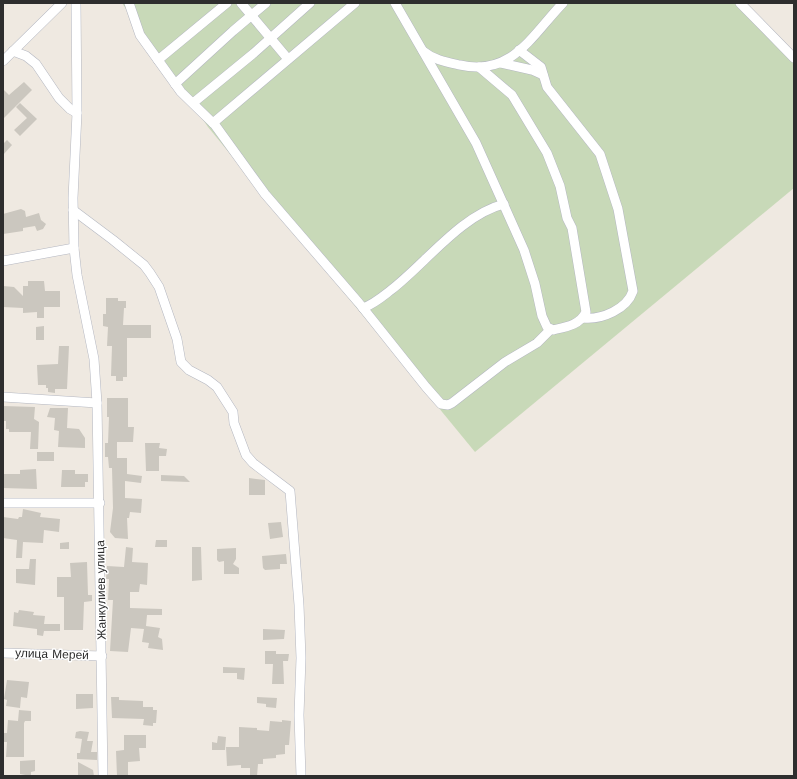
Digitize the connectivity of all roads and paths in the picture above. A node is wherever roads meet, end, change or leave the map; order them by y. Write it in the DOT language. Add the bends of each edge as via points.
graph roads {
  1 [pos="62,3"];
  2 [pos="76,3"];
  3 [pos="227,3"];
  4 [pos="242,3"];
  5 [pos="266,3"];
  6 [pos="310,3"];
  7 [pos="355,3"];
  8 [pos="395,3"];
  9 [pos="564,3"];
  10 [pos="740,3"];
  11 [pos="132,4"];
  12 [pos="252,14"];
  13 [pos="271,38"];
  14 [pos="421,49"];
  15 [pos="519,50"];
  16 [pos="13,51"];
  17 [pos="794,58"];
  18 [pos="288,59"];
  19 [pos="158,60"];
  20 [pos="3,61"];
  21 [pos="501,63"];
  22 [pos="479,67"];
  23 [pos="543,75"];
  24 [pos="176,84"];
  25 [pos="192,103"];
  26 [pos="77,113"];
  27 [pos="212,124"];
  28 [pos="504,204"];
  29 [pos="73,210"];
  30 [pos="74,248"];
  31 [pos="3,261"];
  32 [pos="362,308"];
  33 [pos="583,318"];
  34 [pos="551,329"];
  35 [pos="3,397"];
  36 [pos="97,403"];
  37 [pos="3,503"];
  38 [pos="100,503"];
  39 [pos="3,653"];
  40 [pos="102,656"];
  41 [pos="103,776"];
  42 [pos="301,776"];
  1 -- 16 [label="street"];
  2 -- 26 [label="street, Жанкулиев улица"];
  3 -- 19 [label="street"];
  4 -- 12 [label="street"];
  5 -- 12 [label="street"];
  6 -- 13 [label="street"];
  7 -- 18 [label="street"];
  8 -- 14 [label="street"];
  9 -- 15 [label="street"];
  10 -- 17 [label="street"];
  11 -- 19 [label="street" via="140,35"];
  12 -- 13 [label="street"];
  12 -- 24 [label="street"];
  13 -- 18 [label="street"];
  13 -- 25 [label="street"];
  14 -- 22 [label="street" via="431,57 445,62"];
  14 -- 28 [label="street" via="466,124"];
  15 -- 21 [label="street"];
  15 -- 23 [label="street" via="536,61"];
  16 -- 20 [label="street"];
  16 -- 26 [label="street" via="26,56 36,64 59,98"];
  18 -- 27 [label="street"];
  19 -- 24 [label="street"];
  21 -- 22 [label="street"];
  21 -- 23 [label="street"];
  22 -- 33 [label="street" via="512,95 547,153 572,228 586,312"];
  23 -- 33 [label="street" via="547,87 557,101 600,154 618,209 633,291 631,297 617,310 592,318"];
  24 -- 25 [label="street"];
  25 -- 27 [label="street"];
  26 -- 29 [label="street, Жанкулиев улица"];
  27 -- 32 [label="street" via="265,194"];
  28 -- 32 [label="street" via="494,207 465,226 399,284 372,305"];
  28 -- 34 [label="street" via="536,284 542,316 547,327"];
  29 -- 30 [label="street, Жанкулиев улица"];
  29 -- 42 [label="street" via="144,265 159,287 177,339 181,362 189,370 217,387 233,412 234,423 246,455 290,491 299,605"];
  30 -- 31 [label="street"];
  30 -- 36 [label="street, Жанкулиев улица" via="94,360"];
  32 -- 34 [label="street" via="426,387 444,405 452,403 505,362 538,343"];
  33 -- 34 [label="street" via="578,323"];
  35 -- 36 [label="street"];
  36 -- 38 [label="street, Жанкулиев улица"];
  37 -- 38 [label="street"];
  38 -- 40 [label="street, Жанкулиев улица"];
  39 -- 40 [label="street, улица Мерей"];
  40 -- 41 [label="street, Жанкулиев улица"];
}
